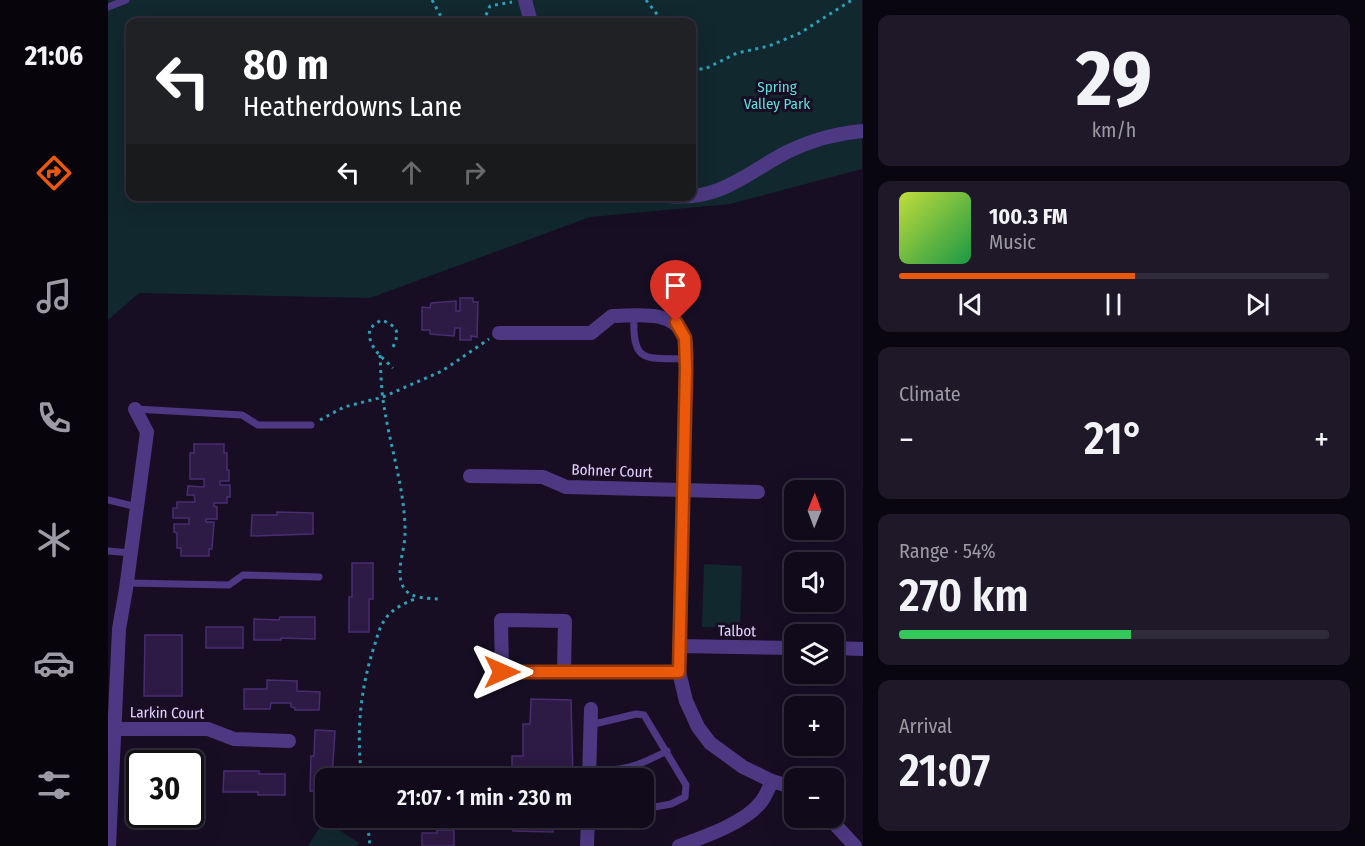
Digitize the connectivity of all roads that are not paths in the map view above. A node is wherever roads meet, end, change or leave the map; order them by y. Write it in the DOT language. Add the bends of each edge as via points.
graph roads {
  1 [pos="126,0"];
  2 [pos="525,0"];
  3 [pos="108,7"];
  4 [pos="530,18"];
  5 [pos="862,131"];
  6 [pos="696,196"];
  7 [pos="639,316"];
  8 [pos="499,333"];
  9 [pos="686,359"];
  10 [pos="135,410"];
  11 [pos="311,425"];
  12 [pos="470,476"];
  13 [pos="682,490"];
  14 [pos="758,492"];
  15 [pos="108,500"];
  16 [pos="137,507"];
  17 [pos="108,551"];
  18 [pos="131,553"];
  19 [pos="319,577"];
  20 [pos="127,583"];
  21 [pos="679,646"];
  22 [pos="784,648"];
  23 [pos="844,648"];
  24 [pos="862,649"];
  25 [pos="564,672"];
  26 [pos="679,672"];
  27 [pos="591,709"];
  28 [pos="590,725"];
  29 [pos="114,729"];
  30 [pos="289,741"];
  31 [pos="667,751"];
  32 [pos="589,768"];
  33 [pos="628,768"];
  34 [pos="772,781"];
  35 [pos="784,785"];
  36 [pos="654,807"];
  37 [pos="590,828"];
  38 [pos="838,828"];
  39 [pos="109,846"];
  40 [pos="587,846"];
  41 [pos="679,846"];
  42 [pos="855,846"];
  1 -- 3 [label="lane"];
  2 -- 4 [label="street"];
  5 -- 6 [label="street" via="805,144 718,192"];
  7 -- 8 [label="street" via="612,316 591,333"];
  7 -- 9 [label="street" via="665,317 676,322 685,338"];
  7 -- 9 [label="lane" via="635,346 641,355"];
  9 -- 13 [label="street"];
  10 -- 11 [label="lane" via="242,415 258,425"];
  10 -- 16 [label="street" via="147,432"];
  12 -- 13 [label="street, Bohner Court" via="543,477 566,487"];
  13 -- 14 [label="street, Bohner Court"];
  13 -- 21 [label="street"];
  15 -- 16 [label="lane"];
  16 -- 18 [label="street"];
  17 -- 18 [label="lane"];
  18 -- 20 [label="street"];
  19 -- 20 [label="lane" via="243,575 229,585"];
  20 -- 29 [label="street" via="119,629"];
  21 -- 22 [label="street, Talbot"];
  21 -- 26 [label="street"];
  23 -- 24 [label="street"];
  25 -- 25 [label="street" via="502,672 501,620 565,621"];
  25 -- 26 [label="street"];
  26 -- 34 [label="street" via="698,727 710,743 743,767"];
  27 -- 28 [label="street"];
  28 -- 31 [label="lane" via="644,715"];
  28 -- 32 [label="street"];
  29 -- 30 [label="street, Larkin Court" via="208,729 234,739"];
  29 -- 39 [label="street"];
  31 -- 33 [label="lane"];
  31 -- 36 [label="lane" via="686,785 685,797"];
  34 -- 35 [label="street"];
  34 -- 41 [label="street" via="761,802 748,814"];
  37 -- 40 [label="street"];
  38 -- 42 [label="street"];
}
